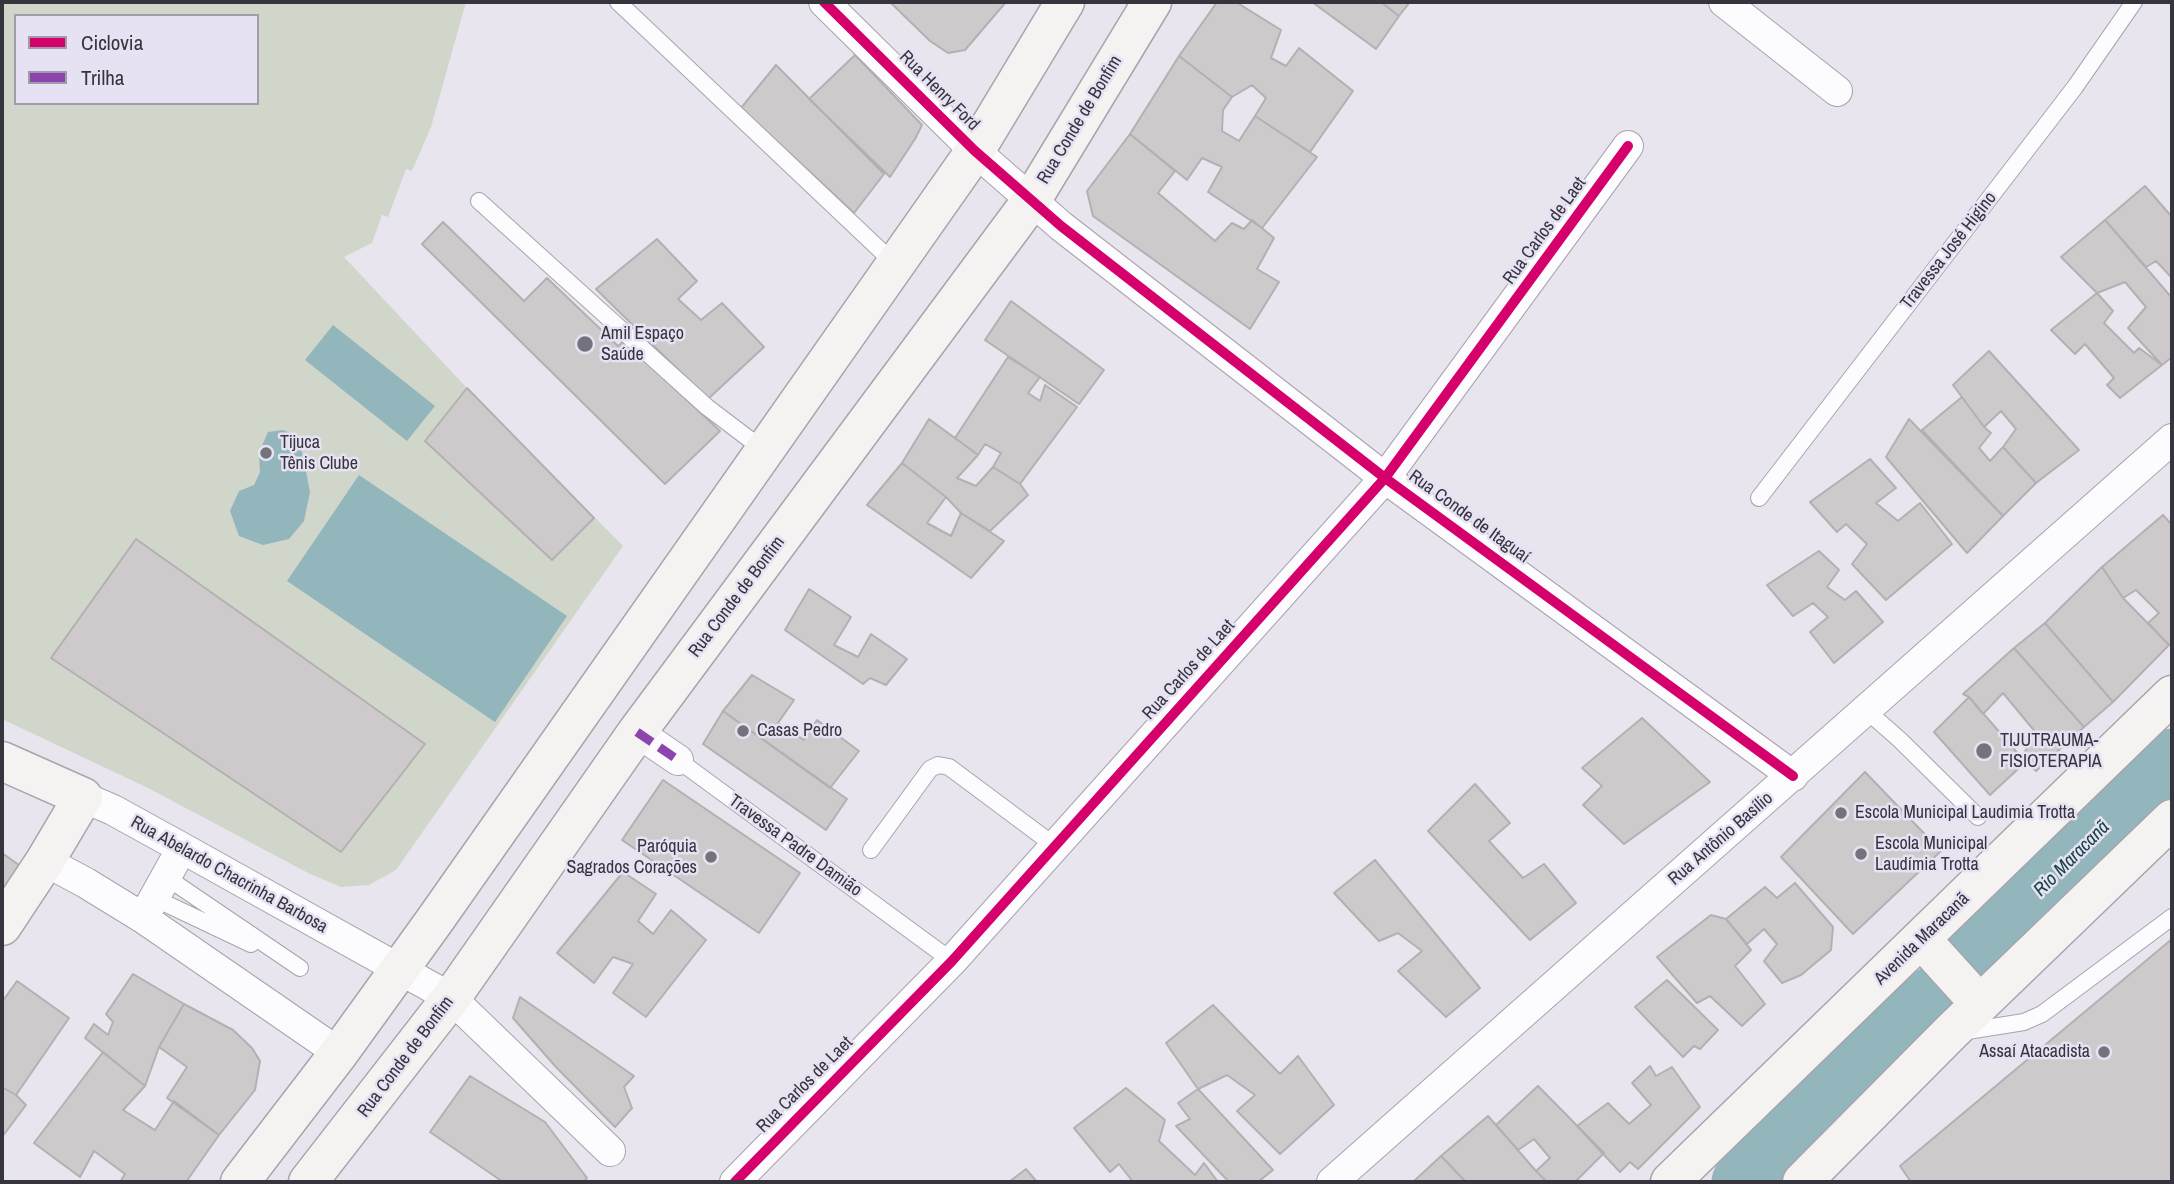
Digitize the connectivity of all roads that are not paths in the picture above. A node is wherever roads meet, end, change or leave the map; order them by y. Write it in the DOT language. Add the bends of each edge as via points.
graph roads {
  1 [pos="618,2"];
  2 [pos="824,2"];
  3 [pos="1065,2"];
  4 [pos="1152,2"];
  5 [pos="1724,2"];
  6 [pos="2134,2"];
  7 [pos="1838,90"];
  8 [pos="1628,146"];
  9 [pos="975,151"];
  10 [pos="479,201"];
  11 [pos="1031,201"];
  12 [pos="896,265"];
  13 [pos="2172,439"];
  14 [pos="765,452"];
  15 [pos="1385,478"];
  16 [pos="1759,498"];
  17 [pos="2172,695"];
  18 [pos="1866,710"];
  19 [pos="637,732"];
  20 [pos="678,760"];
  21 [pos="2,761"];
  22 [pos="1793,776"];
  23 [pos="83,797"];
  24 [pos="1978,817"];
  25 [pos="2172,819"];
  26 [pos="1055,846"];
  27 [pos="182,848"];
  28 [pos="871,850"];
  29 [pos="45,861"];
  30 [pos="154,898"];
  31 [pos="2172,917"];
  32 [pos="2,926"];
  33 [pos="1928,948"];
  34 [pos="952,961"];
  35 [pos="399,967"];
  36 [pos="1970,995"];
  37 [pos="451,998"];
  38 [pos="1951,1032"];
  39 [pos="339,1053"];
  40 [pos="610,1151"];
  41 [pos="240,1182"];
  42 [pos="309,1182"];
  43 [pos="735,1182"];
  44 [pos="1332,1182"];
  45 [pos="1670,1182"];
  46 [pos="1802,1182"];
  1 -- 12 [label="lane"];
  2 -- 9 [label="street, Rua Henry Ford"];
  3 -- 9 [label="main road"];
  4 -- 11 [label="main road, Rua Conde de Bonfim"];
  5 -- 7 [label="street"];
  6 -- 16 [label="lane, Travessa José Higino" via="2075,87"];
  8 -- 15 [label="street, Rua Carlos de Laet"];
  9 -- 11 [label="street, Rua Henry Ford"];
  9 -- 12 [label="main road"];
  10 -- 14 [label="lane" via="707,407"];
  11 -- 15 [label="street, Rua Conde de Itaguaí"];
  11 -- 19 [label="main road, Rua Conde de Bonfim"];
  12 -- 14 [label="main road"];
  13 -- 18 [label="street, Rua Antônio Basílio"];
  14 -- 35 [label="main road"];
  15 -- 22 [label="street, Rua Conde de Itaguaí"];
  15 -- 26 [label="street, Rua Carlos de Laet"];
  17 -- 33 [label="main road, Avenida Maracanã"];
  18 -- 22 [label="street, Rua Antônio Basílio"];
  18 -- 24 [label="lane"];
  19 -- 20 [label="street, Travessa Padre Damião"];
  19 -- 37 [label="main road, Rua Conde de Bonfim"];
  20 -- 34 [label="lane, Travessa Padre Damião"];
  21 -- 23 [label="main road, Rua Abelardo Chacrinha Barbosa"];
  22 -- 44 [label="street, Rua Antônio Basílio"];
  23 -- 27 [label="street, Rua Abelardo Chacrinha Barbosa"];
  23 -- 29 [label="main road"];
  25 -- 36 [label="main road"];
  26 -- 28 [label="lane" via="949,767 938,765 930,769"];
  26 -- 34 [label="street, Rua Carlos de Laet"];
  27 -- 30 [label="street"];
  27 -- 35 [label="street, Rua Abelardo Chacrinha Barbosa"];
  29 -- 30 [label="street" via="86,883"];
  29 -- 32 [label="main road"];
  30 -- 30 [label="lane" via="300,968"];
  30 -- 39 [label="street"];
  31 -- 38 [label="lane" via="2042,1014 1996,1028"];
  33 -- 36 [label="main road"];
  33 -- 45 [label="main road, Avenida Maracanã"];
  34 -- 43 [label="street, Rua Carlos de Laet"];
  35 -- 37 [label="street, Rua Abelardo Chacrinha Barbosa"];
  35 -- 39 [label="main road"];
  36 -- 38 [label="main road"];
  37 -- 40 [label="street, Rua Abelardo Chacrinha Barbosa"];
  37 -- 42 [label="main road, Rua Conde de Bonfim"];
  38 -- 46 [label="main road"];
  39 -- 41 [label="main road"];
}
